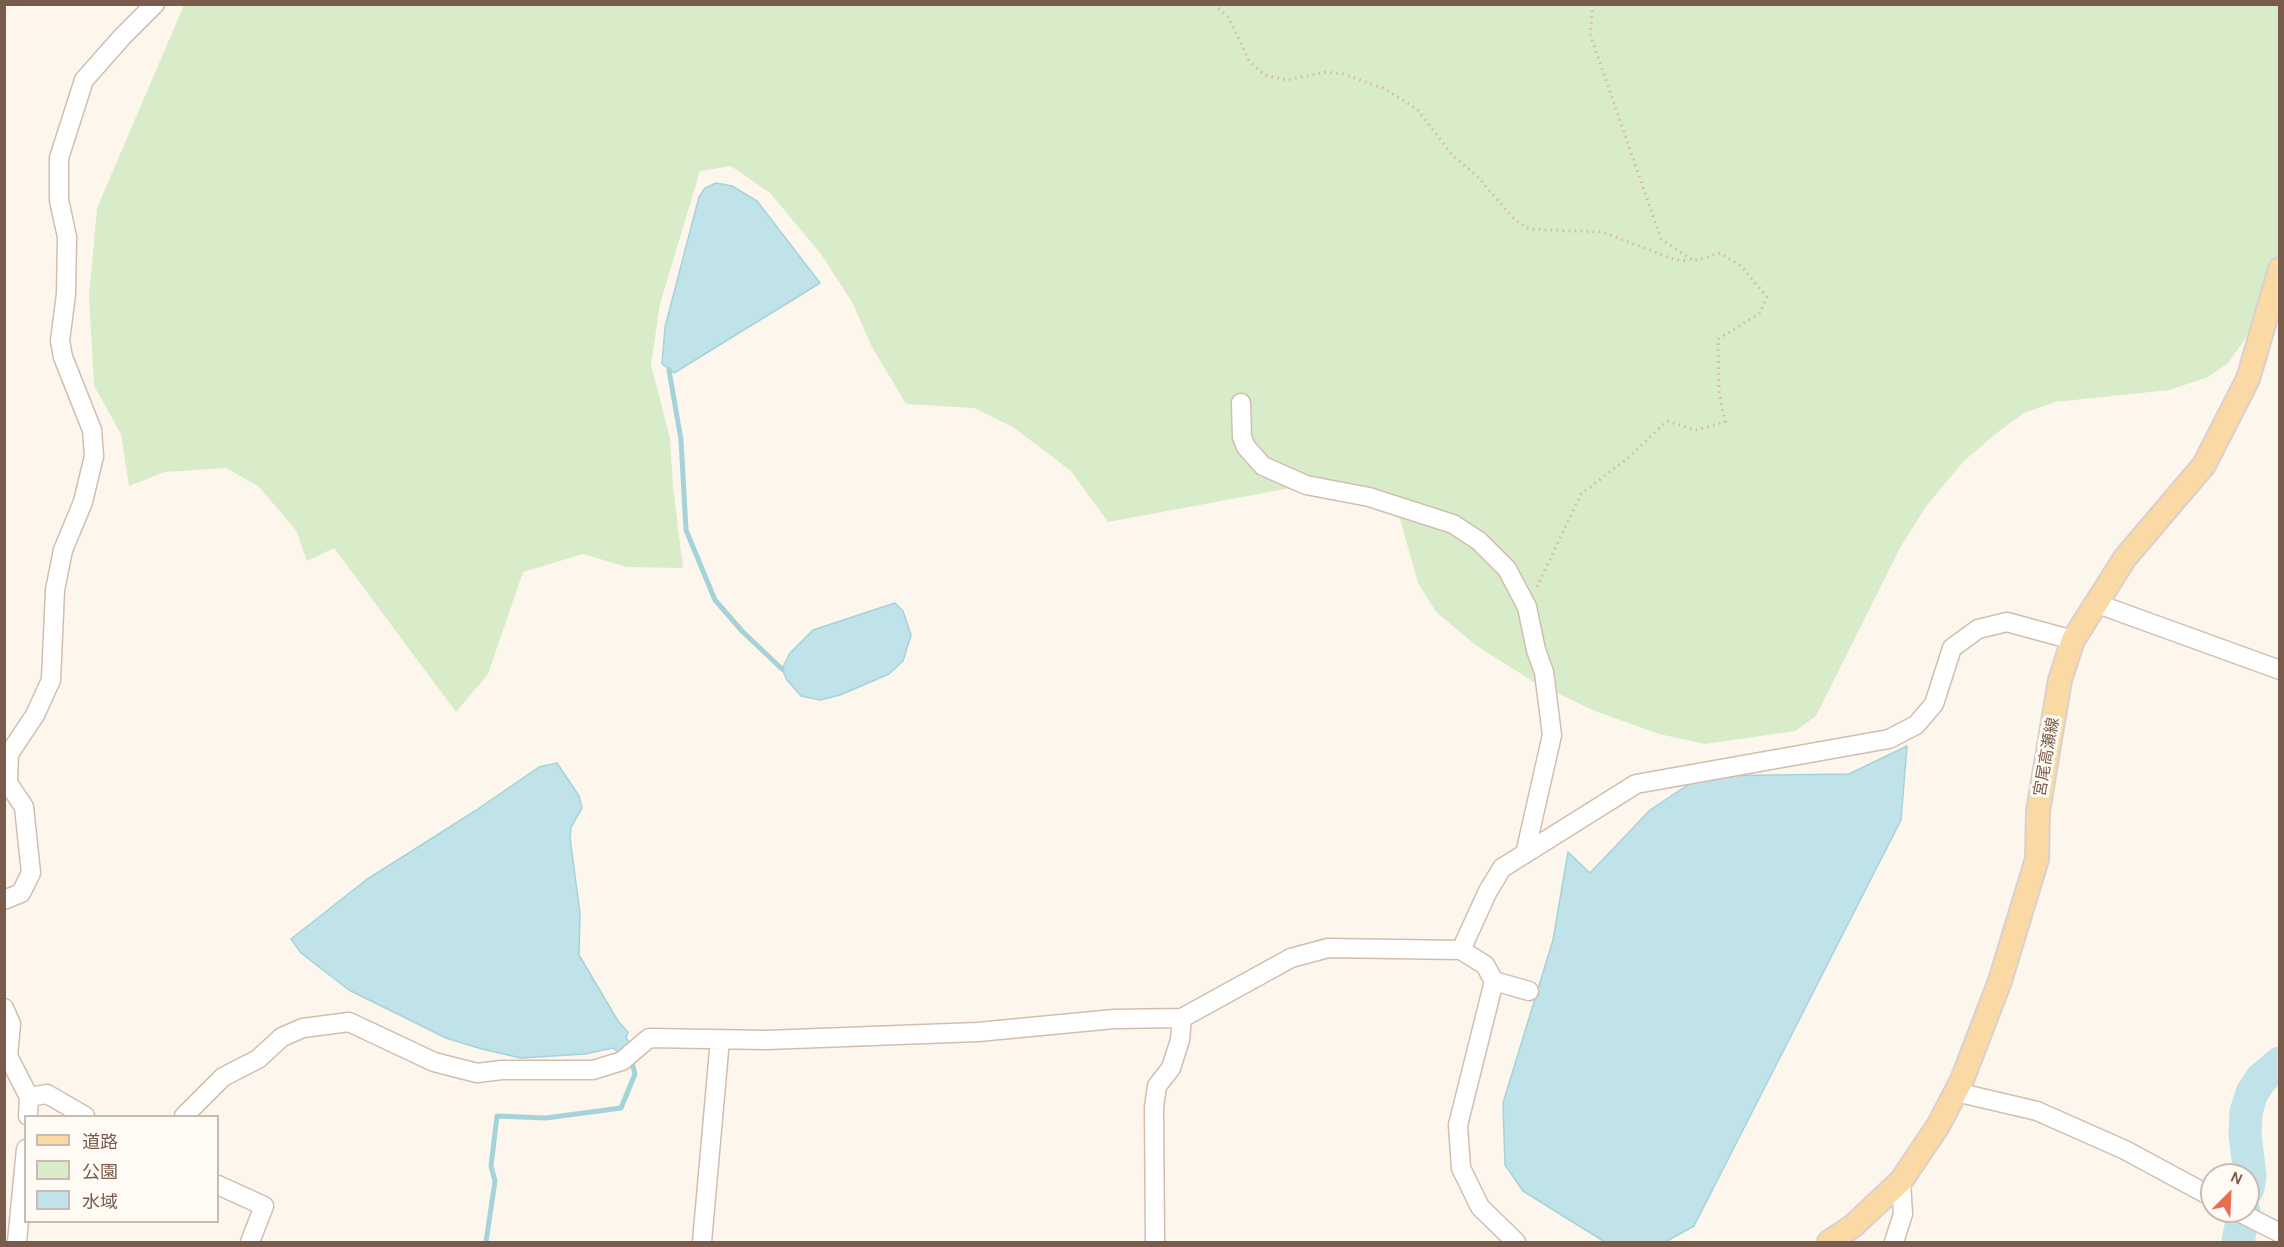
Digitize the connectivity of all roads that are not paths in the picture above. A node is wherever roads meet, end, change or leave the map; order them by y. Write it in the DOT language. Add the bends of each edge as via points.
graph roads {
  1 [pos="155,4"];
  2 [pos="2280,269"];
  3 [pos="1241,402"];
  4 [pos="2095,603"];
  5 [pos="2073,640"];
  6 [pos="2280,670"];
  7 [pos="7,754"];
  8 [pos="1525,854"];
  9 [pos="4,900"];
  10 [pos="1461,950"];
  11 [pos="1494,981"];
  12 [pos="1529,991"];
  13 [pos="4,1008"];
  14 [pos="1182,1018"];
  15 [pos="720,1039"];
  16 [pos="1956,1092"];
  17 [pos="29,1097"];
  18 [pos="28,1115"];
  19 [pos="83,1115"];
  20 [pos="185,1115"];
  21 [pos="24,1170"];
  22 [pos="1901,1181"];
  23 [pos="219,1185"];
  24 [pos="2200,1191"];
  25 [pos="2260,1223"];
  26 [pos="2280,1233"];
  27 [pos="17,1242"];
  28 [pos="250,1242"];
  29 [pos="702,1242"];
  30 [pos="1155,1242"];
  31 [pos="1516,1242"];
  32 [pos="1829,1242"];
  33 [pos="1894,1242"];
  1 -- 7 [label="street" via="84,80 58,158 59,200 67,237 60,341 92,430 94,456 83,502 63,550 55,590 51,680 35,715"];
  2 -- 4 [label="main road, 宮尾高瀬線" via="2248,379 2229,420 2204,465 2125,558"];
  3 -- 8 [label="street" via="1242,437 1263,466 1306,485 1369,497 1453,524 1479,541 1507,569 1527,607 1544,672 1552,735"];
  4 -- 5 [label="main road, 宮尾高瀬線"];
  4 -- 6 [label="street"];
  5 -- 8 [label="street" via="2007,622 1978,629 1952,648 1934,704 1916,725 1889,739 1636,784"];
  5 -- 16 [label="main road, 宮尾高瀬線" via="2060,680 2038,811 2037,859 1989,1011"];
  7 -- 9 [label="street" via="8,783 24,807 32,873 21,893"];
  8 -- 10 [label="street" via="1503,868"];
  10 -- 11 [label="street" via="1485,965"];
  10 -- 14 [label="street" via="1328,948 1291,958"];
  11 -- 12 [label="street"];
  11 -- 31 [label="street" via="1458,1125 1461,1168 1480,1207"];
  13 -- 17 [label="street" via="11,1024 8,1056"];
  14 -- 15 [label="street" via="1113,1019 978,1032"];
  14 -- 30 [label="street" via="1180,1040 1171,1068 1157,1086 1154,1107"];
  15 -- 20 [label="street" via="649,1038 622,1061 593,1070 477,1073 434,1062 349,1022 303,1028 282,1037 258,1059 223,1077"];
  15 -- 29 [label="street"];
  16 -- 22 [label="main road, 宮尾高瀬線"];
  16 -- 24 [label="street" via="2037,1111 2125,1150"];
  17 -- 18 [label="street"];
  17 -- 19 [label="street" via="47,1094"];
  21 -- 27 [label="street"];
  22 -- 32 [label="main road, 宮尾高瀬線" via="1853,1226"];
  22 -- 33 [label="street" via="1903,1214"];
  23 -- 28 [label="street" via="264,1206"];
  25 -- 26 [label="street"];
}
